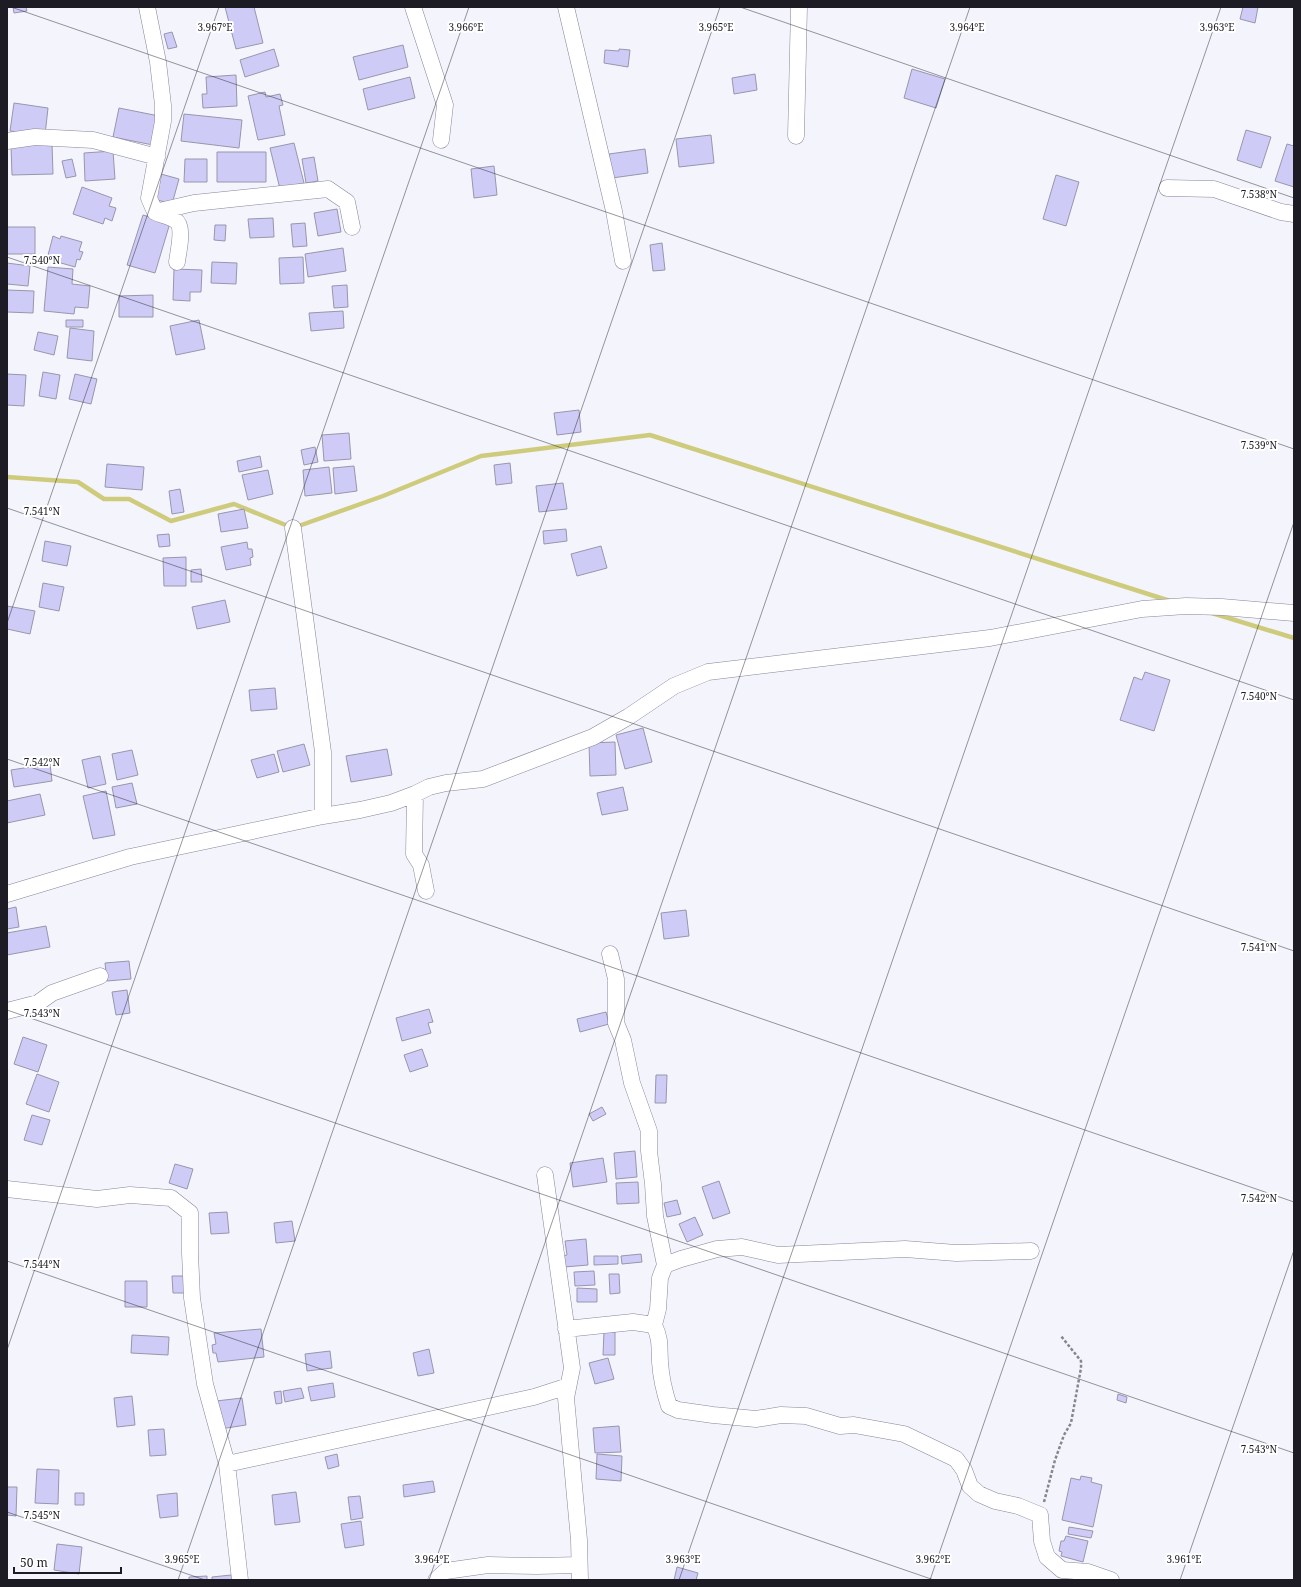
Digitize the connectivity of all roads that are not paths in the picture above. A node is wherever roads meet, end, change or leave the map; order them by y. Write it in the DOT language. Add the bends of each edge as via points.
graph roads {
  1 [pos="147,7"];
  2 [pos="413,7"];
  3 [pos="566,7"];
  4 [pos="799,7"];
  5 [pos="796,136"];
  6 [pos="441,140"];
  7 [pos="7,141"];
  8 [pos="157,157"];
  9 [pos="1167,188"];
  10 [pos="155,212"];
  11 [pos="1294,214"];
  12 [pos="352,227"];
  13 [pos="622,261"];
  14 [pos="177,262"];
  15 [pos="293,528"];
  16 [pos="1294,613"];
  17 [pos="415,794"];
  18 [pos="323,816"];
  19 [pos="426,892"];
  20 [pos="7,894"];
  21 [pos="610,954"];
  22 [pos="100,976"];
  23 [pos="7,1011"];
  24 [pos="545,1175"];
  25 [pos="7,1189"];
  26 [pos="1031,1251"];
  27 [pos="665,1265"];
  28 [pos="654,1325"];
  29 [pos="566,1329"];
  30 [pos="568,1386"];
  31 [pos="227,1464"];
  32 [pos="580,1572"];
  33 [pos="240,1580"];
  34 [pos="436,1580"];
  35 [pos="1111,1580"];
  1 -- 8 [label="street" via="163,105"];
  2 -- 6 [label="street" via="445,105"];
  3 -- 13 [label="street" via="614,211"];
  4 -- 5 [label="street"];
  7 -- 8 [label="street" via="35,137 93,140"];
  8 -- 10 [label="street" via="149,198"];
  9 -- 11 [label="street" via="1214,189"];
  10 -- 12 [label="street" via="194,203 328,189 347,202"];
  10 -- 14 [label="street" via="180,224"];
  15 -- 18 [label="street" via="323,752"];
  16 -- 17 [label="street" via="1186,606 1142,609 990,638 708,672 674,686 593,737 483,778 429,787"];
  17 -- 18 [label="street" via="391,803"];
  17 -- 19 [label="street" via="414,854 421,865"];
  18 -- 20 [label="street" via="130,857"];
  21 -- 27 [label="street" via="616,979 616,1023 623,1040 632,1084 649,1131 655,1216"];
  22 -- 23 [label="street" via="52,993 38,1003"];
  24 -- 29 [label="street"];
  25 -- 31 [label="street" via="97,1199 130,1195 171,1198 190,1213 192,1298 205,1384"];
  26 -- 27 [label="street" via="956,1253 905,1249 778,1255 742,1247 717,1249"];
  27 -- 28 [label="street" via="660,1278"];
  28 -- 29 [label="street" via="633,1322"];
  28 -- 35 [label="street" via="659,1336 660,1362 668,1406 678,1410 756,1419 781,1415 806,1416 840,1426 854,1425 904,1434 956,1459 964,1470 970,1486 979,1494 1040,1515 1042,1541 1047,1557 1062,1570 1088,1572"];
  29 -- 30 [label="street" via="572,1368"];
  30 -- 31 [label="street" via="534,1397"];
  30 -- 32 [label="street" via="566,1398"];
  31 -- 33 [label="street"];
  32 -- 34 [label="street" via="537,1566 488,1565 446,1571"];
}
